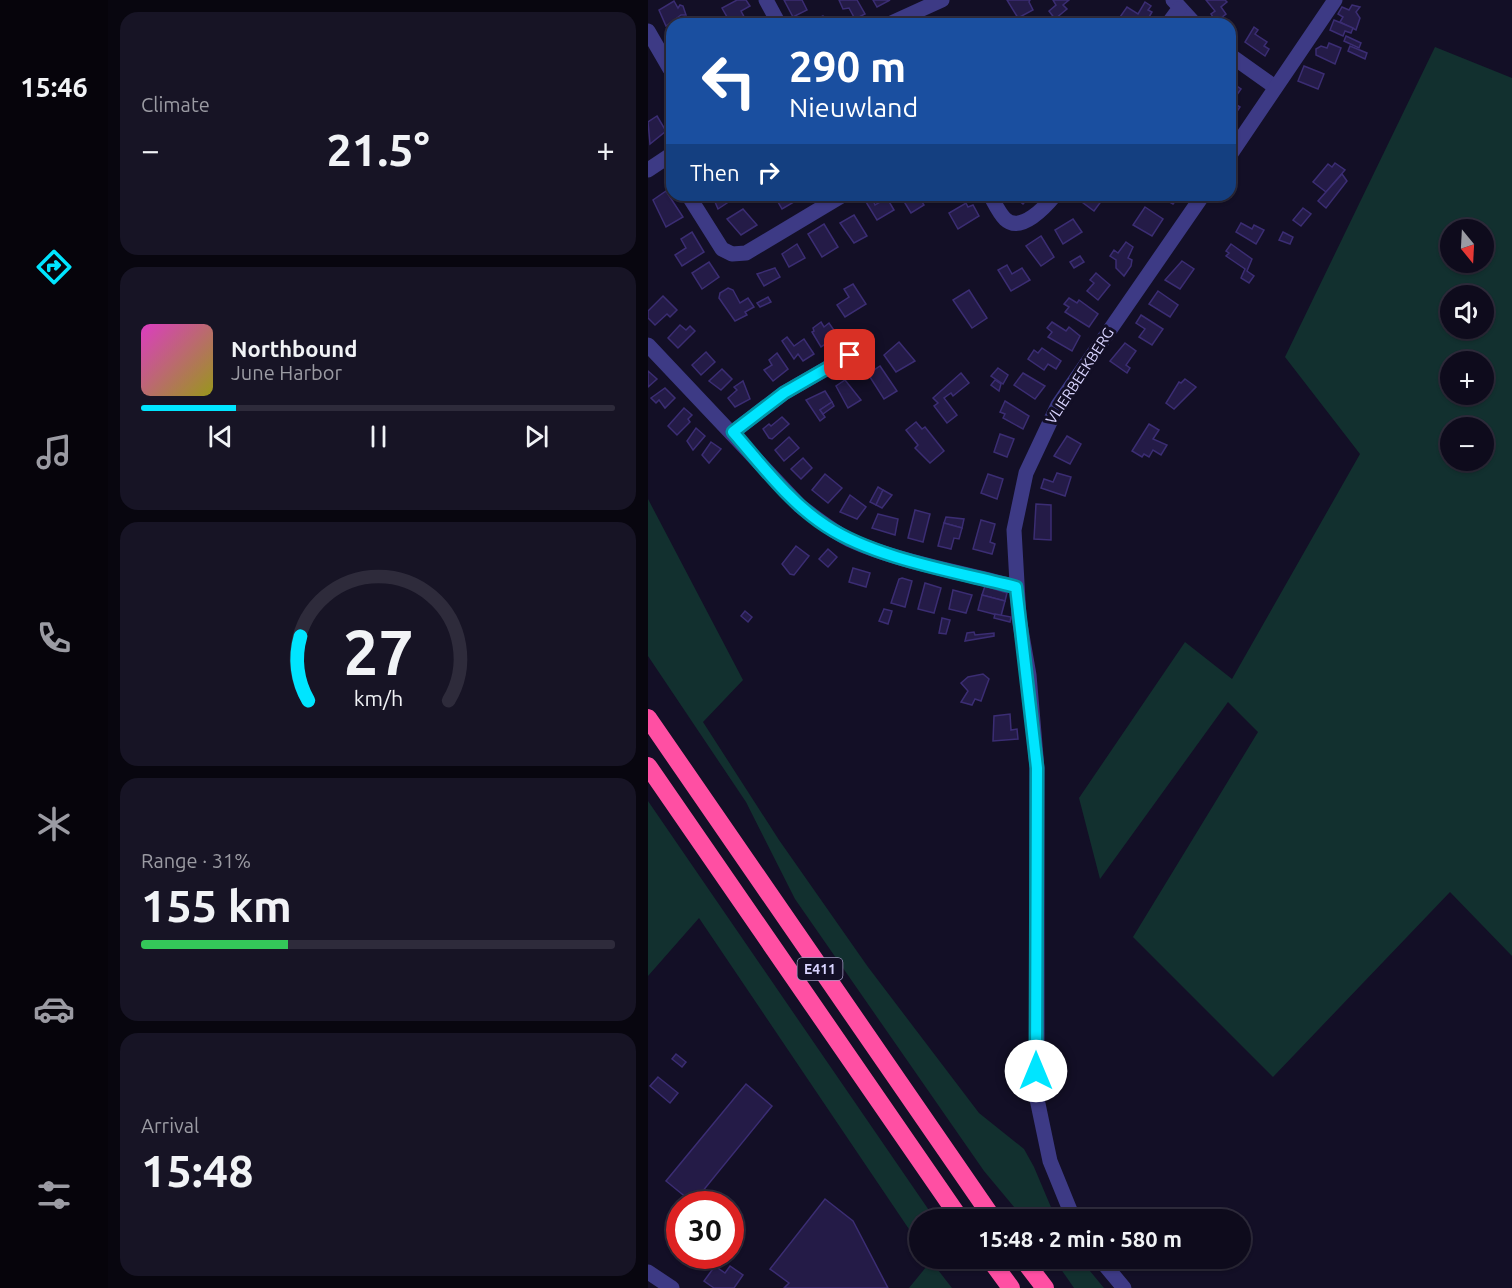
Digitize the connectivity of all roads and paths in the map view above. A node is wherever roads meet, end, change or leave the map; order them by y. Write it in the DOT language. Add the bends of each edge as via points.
graph roads {
  1 [pos="766,0"];
  2 [pos="942,0"];
  3 [pos="1335,0"];
  4 [pos="1176,4"];
  5 [pos="776,18"];
  6 [pos="902,18"];
  7 [pos="1170,18"];
  8 [pos="1189,18"];
  9 [pos="648,31"];
  10 [pos="1236,59"];
  11 [pos="666,64"];
  12 [pos="1275,87"];
  13 [pos="1236,146"];
  14 [pos="666,163"];
  15 [pos="648,170"];
  16 [pos="692,201"];
  17 [pos="833,201"];
  18 [pos="994,201"];
  19 [pos="1050,201"];
  20 [pos="1199,201"];
  21 [pos="648,345"];
  22 [pos="850,355"];
  23 [pos="733,432"];
  24 [pos="1016,587"];
  25 [pos="648,718"];
  26 [pos="648,766"];
  27 [pos="953,1209"];
  28 [pos="986,1209"];
  29 [pos="1070,1209"];
  30 [pos="997,1269"];
  31 [pos="1030,1269"];
  32 [pos="1109,1269"];
  33 [pos="648,1272"];
  34 [pos="672,1288"];
  35 [pos="1011,1288"];
  36 [pos="1045,1288"];
  37 [pos="1124,1288"];
  1 -- 5 [label="street"];
  2 -- 6 [label="street"];
  3 -- 12 [label="street"];
  4 -- 7 [label="street"];
  4 -- 8 [label="street"];
  9 -- 11 [label="street"];
  10 -- 12 [label="street"];
  12 -- 13 [label="street"];
  14 -- 15 [label="street"];
  16 -- 17 [label="street" via="722,249 732,254 746,253"];
  18 -- 19 [label="street" via="1012,224 1043,210"];
  20 -- 24 [label="street, VLIERBEEKBERG" via="1040,437 1017,504"];
  21 -- 23 [label="street"];
  22 -- 23 [label="street" via="784,393"];
  23 -- 24 [label="street" via="800,506 850,540"];
  24 -- 29 [label="street, VLIERBEEKBERG" via="1037,768 1037,1099 1050,1161"];
  25 -- 28 [label="highway, E411"];
  26 -- 27 [label="highway, E411"];
  30 -- 35 [label="highway"];
  31 -- 36 [label="highway"];
  32 -- 37 [label="street"];
  33 -- 34 [label="street"];
}
